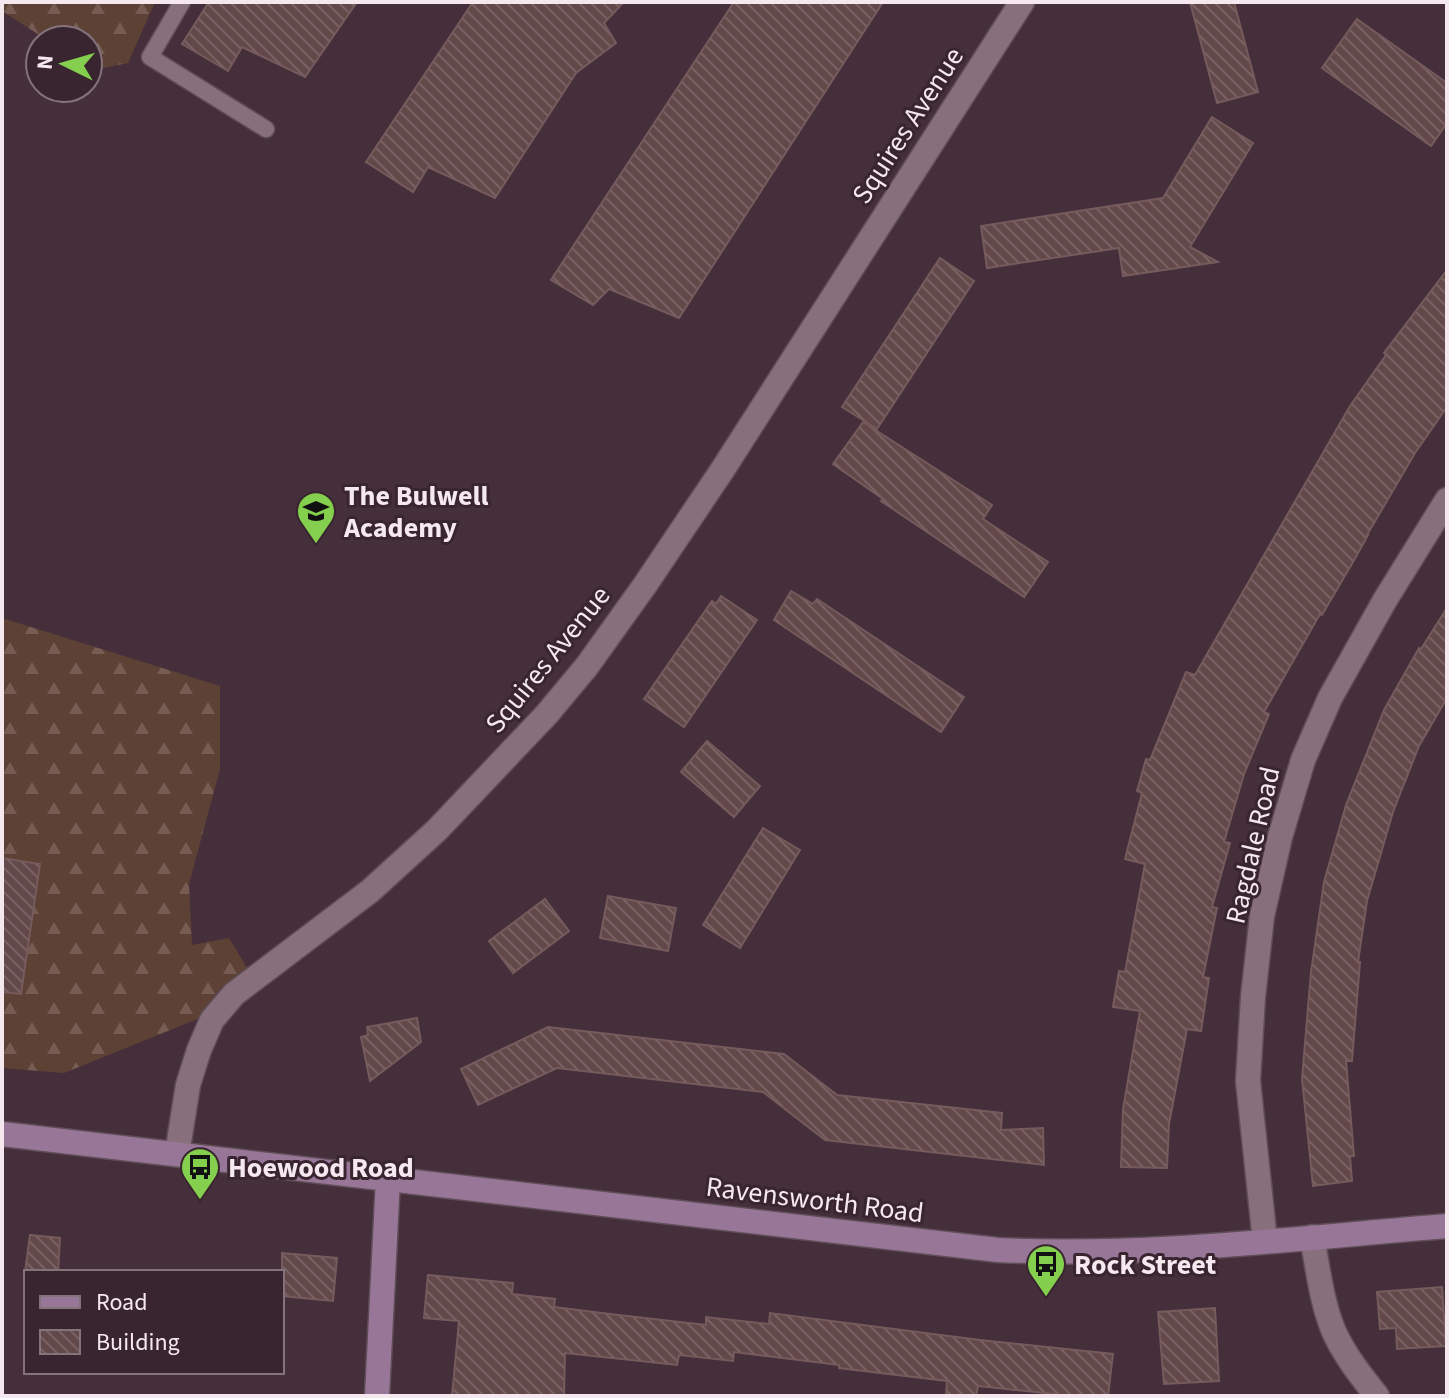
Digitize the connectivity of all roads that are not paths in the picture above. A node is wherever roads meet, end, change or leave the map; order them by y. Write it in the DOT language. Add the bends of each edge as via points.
graph roads {
  1 [pos="182,2"];
  2 [pos="1022,2"];
  3 [pos="266,129"];
  4 [pos="1447,500"];
  5 [pos="2,1134"];
  6 [pos="177,1154"];
  7 [pos="388,1179"];
  8 [pos="1447,1226"];
  9 [pos="1312,1237"];
  10 [pos="1265,1241"];
  11 [pos="377,1396"];
  12 [pos="1377,1396"];
  1 -- 3 [label="lane" via="150,57"];
  2 -- 6 [label="street, Squires Avenue" via="723,469 587,666 437,830 370,891 234,994 212,1020 188,1085"];
  4 -- 10 [label="street, Ragdale Road" via="1330,698 1303,760 1280,837 1261,930 1248,1081"];
  5 -- 6 [label="street"];
  6 -- 7 [label="street, Ravensworth Road"];
  7 -- 10 [label="street, Ravensworth Road" via="998,1250 1138,1251"];
  7 -- 11 [label="street"];
  8 -- 9 [label="street, Ravensworth Road"];
  9 -- 10 [label="street, Ravensworth Road"];
  9 -- 12 [label="street" via="1334,1332"];
}
